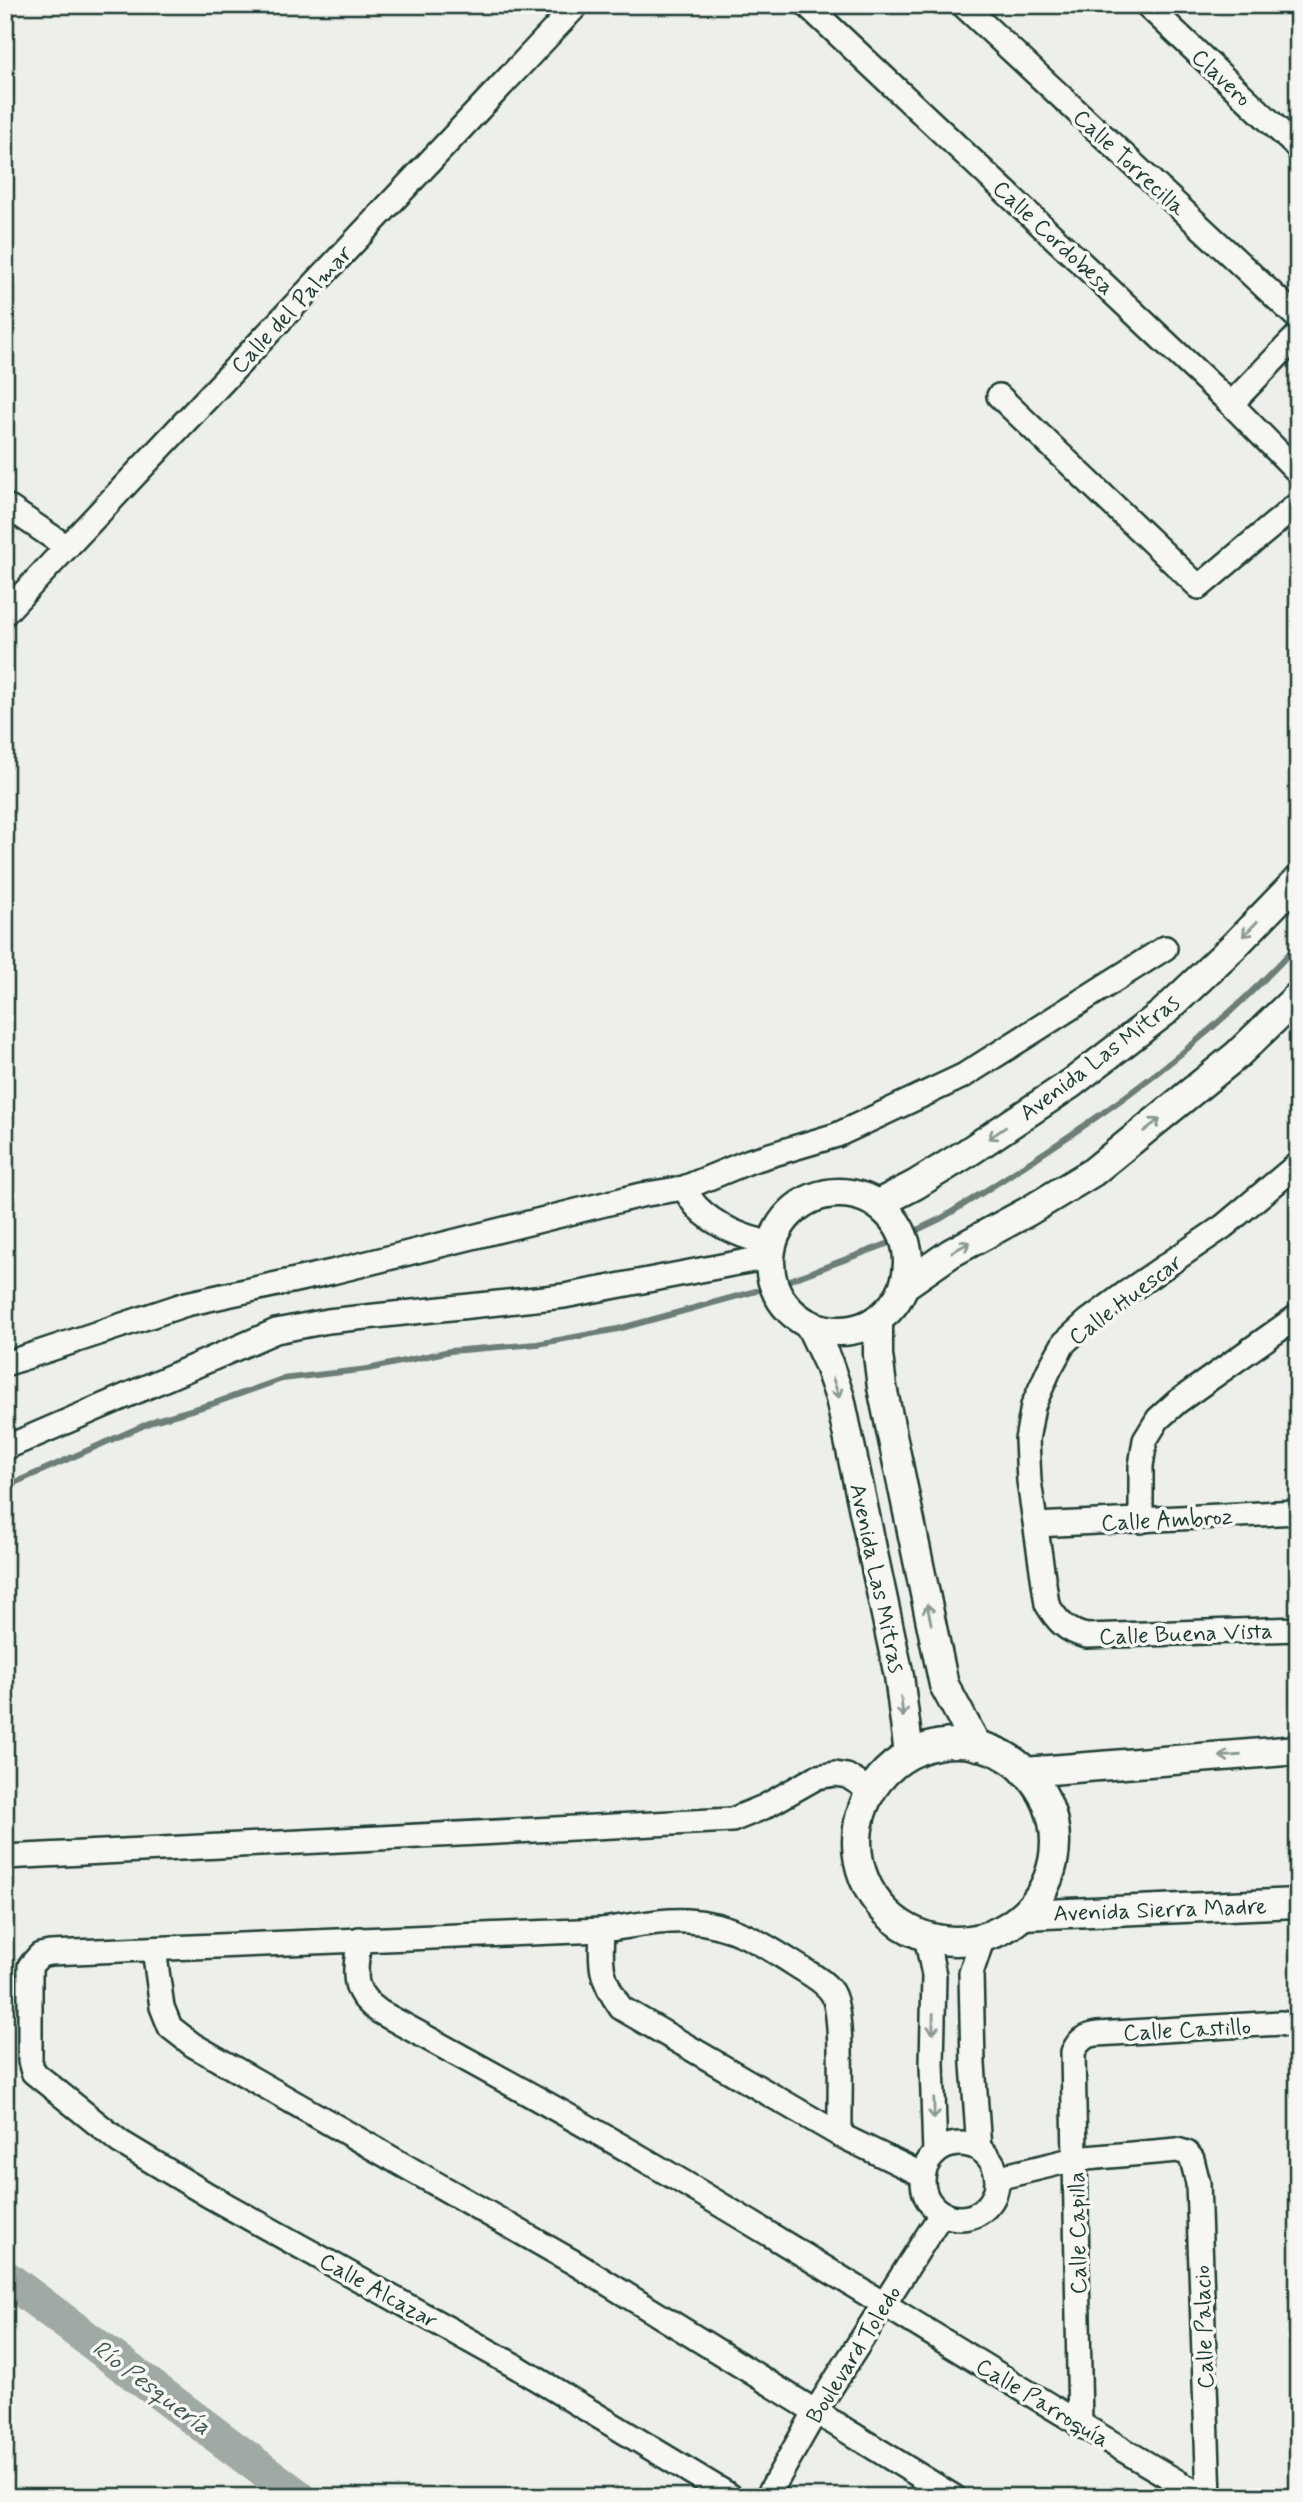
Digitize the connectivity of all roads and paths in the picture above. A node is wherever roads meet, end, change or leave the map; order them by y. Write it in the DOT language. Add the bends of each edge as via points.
graph roads {
  1 [pos="577,5"];
  2 [pos="807,5"];
  3 [pos="963,5"];
  4 [pos="1147,5"];
  5 [pos="1298,148"];
  6 [pos="1298,318"];
  7 [pos="1298,335"];
  8 [pos="999,396"];
  9 [pos="1231,404"];
  10 [pos="1298,472"];
  11 [pos="1298,504"];
  12 [pos="5,505"];
  13 [pos="67,547"];
  14 [pos="5,613"];
  15 [pos="1298,880"];
  16 [pos="1165,948"];
  17 [pos="1298,996"];
  18 [pos="1298,1164"];
  19 [pos="684,1188"];
  20 [pos="878,1204"];
  21 [pos="770,1250"];
  22 [pos="905,1285"];
  23 [pos="1298,1316"];
  24 [pos="878,1319"];
  25 [pos="810,1325"];
  26 [pos="5,1364"];
  27 [pos="5,1448"];
  28 [pos="1298,1512"];
  29 [pos="1141,1521"];
  30 [pos="1036,1525"];
  31 [pos="1046,1604"];
  32 [pos="1298,1629"];
  33 [pos="977,1746"];
  34 [pos="1298,1750"];
  35 [pos="909,1754"];
  36 [pos="1025,1772"];
  37 [pos="871,1791"];
  38 [pos="5,1857"];
  39 [pos="1298,1903"];
  40 [pos="1023,1914"];
  41 [pos="602,1930"];
  42 [pos="926,1936"];
  43 [pos="983,1937"];
  44 [pos="359,1938"];
  45 [pos="154,1949"];
  46 [pos="971,1973"];
  47 [pos="934,1975"];
  48 [pos="1298,2027"];
  49 [pos="1078,2041"];
  50 [pos="840,2135"];
  51 [pos="979,2149"];
  52 [pos="935,2154"];
  53 [pos="1075,2159"];
  54 [pos="923,2175"];
  55 [pos="997,2178"];
  56 [pos="942,2213"];
  57 [pos="884,2303"];
  58 [pos="816,2411"];
  59 [pos="1080,2426"];
  60 [pos="733,2497"];
  61 [pos="767,2497"];
  62 [pos="954,2497"];
  63 [pos="1206,2497"];
  1 -- 13 [label="street, Calle del Palmar"];
  2 -- 9 [label="street, Calle Cordobesa"];
  3 -- 6 [label="street, Calle Torrecilla"];
  4 -- 5 [label="street, Clavero"];
  7 -- 9 [label="street"];
  8 -- 11 [label="street" via="1199,587"];
  9 -- 10 [label="street, Calle Cordobesa"];
  12 -- 13 [label="street"];
  13 -- 14 [label="street, Calle del Palmar"];
  15 -- 20 [label="street, Avenida Las Mitras, one-way" via="1163,1013 1072,1083 967,1153"];
  16 -- 19 [label="street" via="963,1076 837,1135 750,1161"];
  22 -- 17 [label="street, one-way" via="951,1253 1093,1172 1237,1055"];
  18 -- 30 [label="street, Calle Huescar" via="1224,1226 1126,1293 1064,1343 1033,1406 1027,1440"];
  19 -- 21 [label="street" via="697,1208"];
  19 -- 26 [label="street" via="186,1304"];
  20 -- 21 [label="street" via="849,1193 819,1195 793,1209 776,1230"];
  20 -- 22 [label="street" via="899,1226 905,1240"];
  21 -- 25 [label="street" via="778,1297"];
  21 -- 27 [label="street" via="564,1296 328,1321 276,1331"];
  22 -- 24 [label="street"];
  23 -- 29 [label="street" via="1158,1419 1145,1440"];
  24 -- 25 [label="street" via="845,1331"];
  33 -- 24 [label="street, Avenida Las Mitras, one-way" via="944,1685 882,1387"];
  25 -- 35 [label="street, Avenida Las Mitras, one-way" via="839,1398 899,1676"];
  28 -- 29 [label="street, Calle Ambroz"];
  29 -- 30 [label="street, Calle Ambroz"];
  30 -- 31 [label="street, Calle Huescar"];
  31 -- 32 [label="street, Calle Buena Vista" via="1068,1630 1087,1636"];
  33 -- 35 [label="street" via="942,1744"];
  33 -- 36 [label="street" via="1003,1755"];
  34 -- 36 [label="street, one-way"];
  35 -- 37 [label="street"];
  36 -- 40 [label="street" via="1046,1802 1055,1838 1042,1890"];
  37 -- 38 [label="street" via="835,1774 817,1777 732,1820"];
  37 -- 42 [label="street" via="858,1824 863,1876 881,1907"];
  39 -- 40 [label="street, Avenida Sierra Madre"];
  40 -- 43 [label="street"];
  41 -- 44 [label="street"];
  41 -- 50 [label="street" via="604,1979 621,2008"];
  41 -- 50 [label="street" via="685,1921 711,1924 769,1947 818,1979 832,1994 838,2023"];
  42 -- 43 [label="street" via="945,1940"];
  42 -- 47 [label="street"];
  43 -- 46 [label="street"];
  44 -- 45 [label="street"];
  44 -- 57 [label="street, Calle Parroquía" via="355,1982 359,1994 380,2012 651,2163"];
  45 -- 58 [label="street" via="162,2007 170,2028 193,2045 573,2262"];
  45 -- 60 [label="street, Calle Alcazar" via="50,1953 34,1960 30,1966 33,2072 120,2142 517,2367"];
  46 -- 47 [label="street"];
  46 -- 51 [label="street"];
  47 -- 52 [label="street, one-way"];
  48 -- 49 [label="street, Calle Castillo" via="1281,2023 1097,2034"];
  49 -- 53 [label="street, Calle Capilla" via="1073,2052"];
  50 -- 54 [label="street"];
  51 -- 52 [label="street" via="956,2144"];
  51 -- 55 [label="street" via="994,2166"];
  52 -- 54 [label="street"];
  53 -- 55 [label="street"];
  53 -- 59 [label="street, Calle Capilla"];
  53 -- 63 [label="street, Calle Palacio" via="1177,2151 1192,2159 1198,2183"];
  54 -- 56 [label="street" via="927,2197"];
  55 -- 56 [label="street" via="992,2200 975,2215 953,2218"];
  56 -- 57 [label="street, Boulevard Toledo"];
  57 -- 58 [label="street, Boulevard Toledo"];
  57 -- 59 [label="street, Calle Parroquía"];
  58 -- 61 [label="street, Boulevard Toledo"];
  58 -- 62 [label="street"];
  59 -- 63 [label="street, Calle Parroquía"];
}
